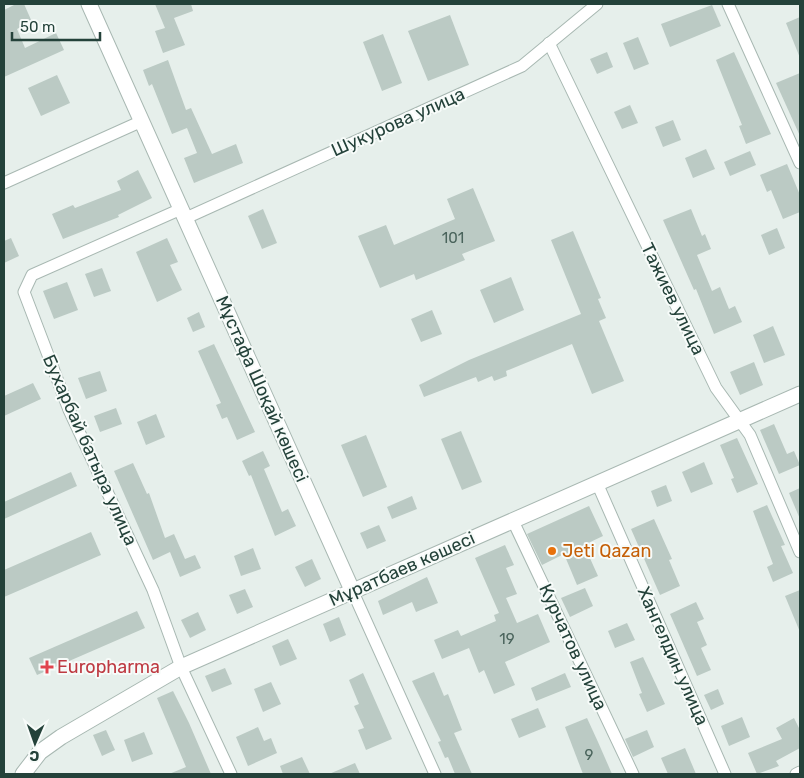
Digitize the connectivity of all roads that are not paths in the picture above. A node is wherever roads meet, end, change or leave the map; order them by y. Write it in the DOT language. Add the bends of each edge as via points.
graph roads {
  1 [pos="89,4"];
  2 [pos="597,4"];
  3 [pos="728,4"];
  4 [pos="549,43"];
  5 [pos="142,121"];
  6 [pos="800,163"];
  7 [pos="4,183"];
  8 [pos="183,214"];
  9 [pos="800,394"];
  10 [pos="741,421"];
  11 [pos="597,483"];
  12 [pos="513,520"];
  13 [pos="800,552"];
  14 [pos="352,590"];
  15 [pos="181,667"];
  16 [pos="800,772"];
  17 [pos="23,774"];
  18 [pos="231,774"];
  19 [pos="435,774"];
  20 [pos="632,774"];
  21 [pos="726,774"];
  22 [pos="796,774"];
  1 -- 5 [label="street, Мұстафа Шоқай көшесі"];
  2 -- 4 [label="street, Шукурова улица"];
  3 -- 6 [label="street"];
  4 -- 8 [label="street, Шукурова улица" via="522,66"];
  4 -- 10 [label="street, Тажиев улица" via="716,388"];
  5 -- 7 [label="street"];
  5 -- 8 [label="street, Мұстафа Шоқай көшесі"];
  8 -- 14 [label="street, Мұстафа Шоқай көшесі"];
  8 -- 15 [label="street, Бухарбай батыра улица" via="32,275 24,292 68,410 153,590"];
  9 -- 10 [label="street, Мұратбаев көшесі"];
  10 -- 11 [label="street, Мұратбаев көшесі"];
  10 -- 13 [label="street, Тажиев улица"];
  11 -- 12 [label="street, Мұратбаев көшесі"];
  11 -- 21 [label="street, Хангелдин улица"];
  12 -- 14 [label="street, Мұратбаев көшесі"];
  12 -- 20 [label="street, Курчатов улица"];
  14 -- 15 [label="street, Мұратбаев көшесі"];
  14 -- 19 [label="street, Мұстафа Шоқай көшесі"];
  15 -- 17 [label="street, Мұратбаев көшесі" via="40,752"];
  15 -- 18 [label="street, Бухарбай батыра улица"];
  16 -- 22 [label="street"];
}
